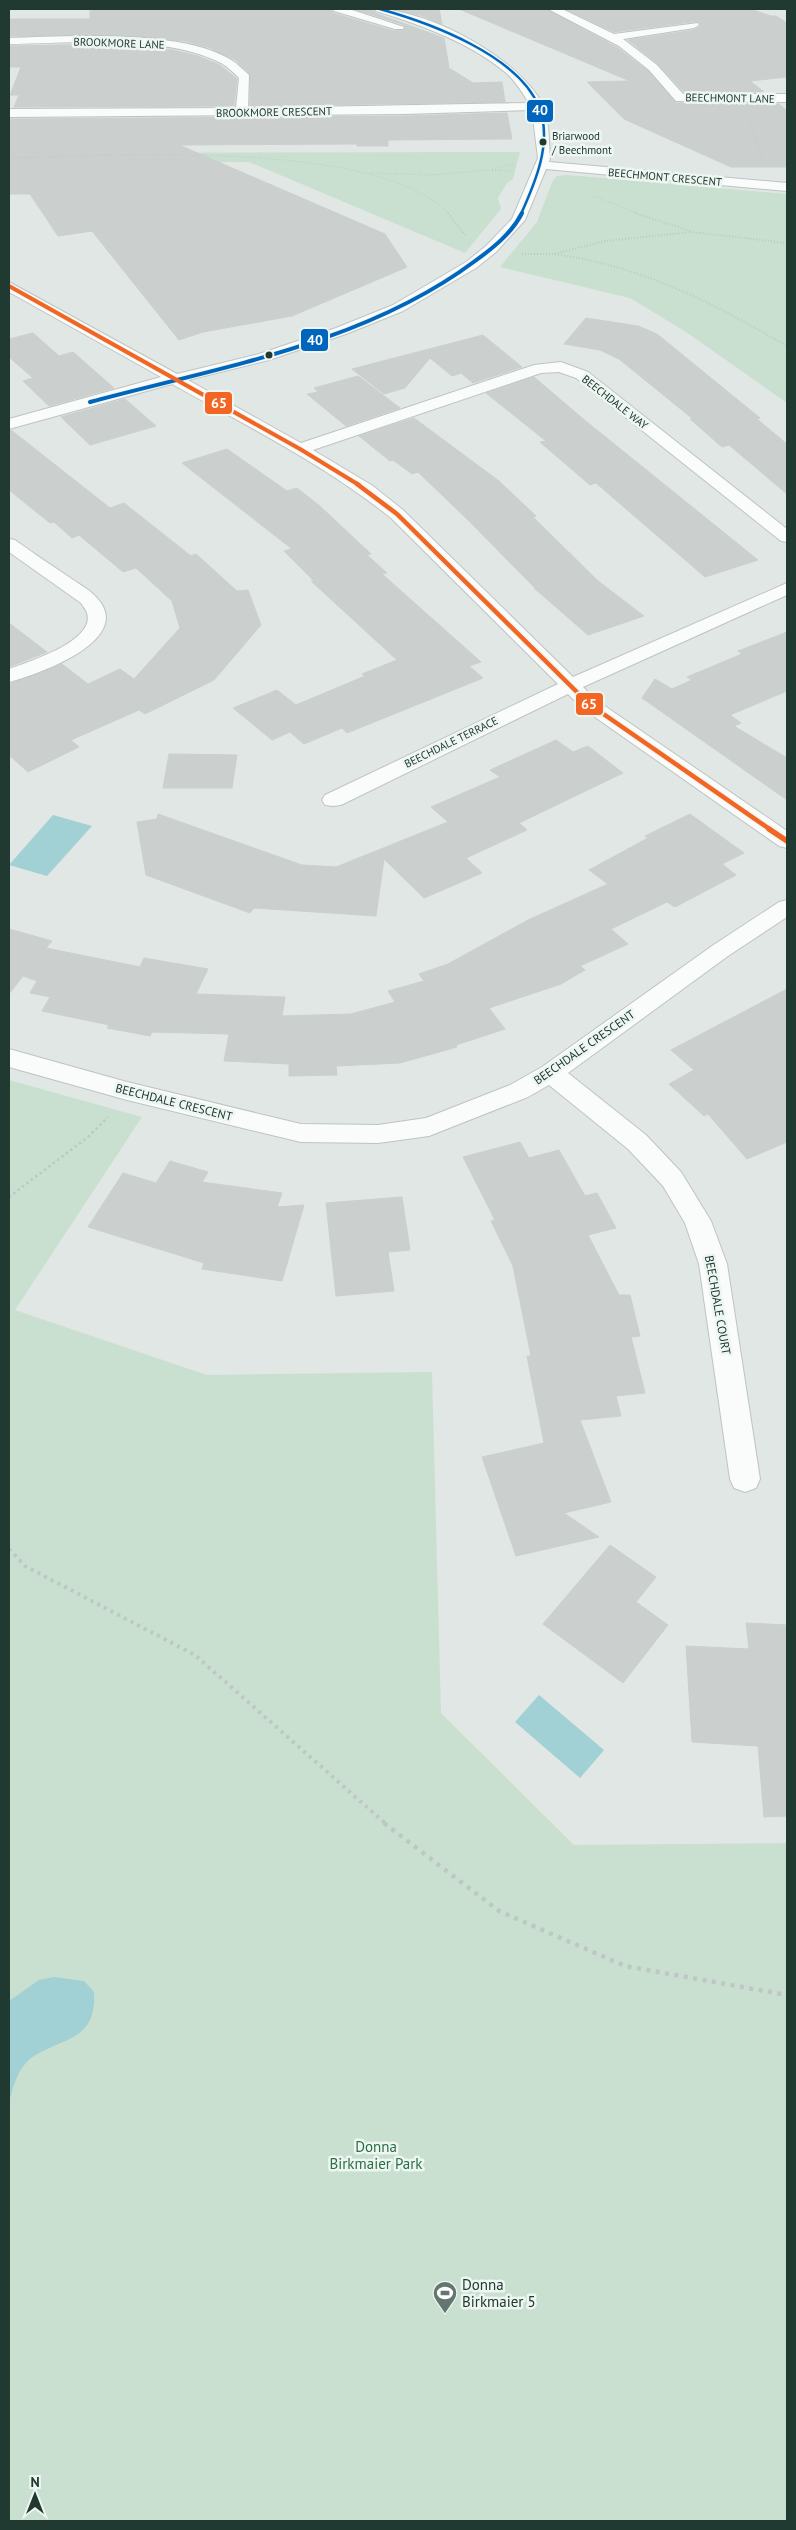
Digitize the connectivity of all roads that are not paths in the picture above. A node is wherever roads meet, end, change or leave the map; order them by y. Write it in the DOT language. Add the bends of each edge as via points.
graph roads {
  1 [pos="338,9"];
  2 [pos="380,9"];
  3 [pos="553,9"];
  4 [pos="694,25"];
  5 [pos="413,32"];
  6 [pos="615,37"];
  7 [pos="9,41"];
  8 [pos="486,69"];
  9 [pos="510,71"];
  10 [pos="787,98"];
  11 [pos="538,106"];
  12 [pos="242,112"];
  13 [pos="9,113"];
  14 [pos="543,162"];
  15 [pos="781,187"];
  16 [pos="9,286"];
  17 [pos="174,380"];
  18 [pos="9,424"];
  19 [pos="300,449"];
  20 [pos="787,537"];
  21 [pos="9,544"];
  22 [pos="787,588"];
  23 [pos="9,676"];
  24 [pos="571,686"];
  25 [pos="333,800"];
  26 [pos="787,841"];
  27 [pos="787,907"];
  28 [pos="9,1058"];
  29 [pos="551,1073"];
  30 [pos="745,1479"];
  1 -- 5 [label="street"];
  2 -- 9 [label="street" via="456,37 482,50"];
  3 -- 6 [label="street, BEECHMONT LANE"];
  4 -- 6 [label="street"];
  6 -- 10 [label="street, BEECHMONT LANE" via="658,70 680,98"];
  7 -- 12 [label="street, BROOKMORE LANE" via="157,42 191,47 222,58 239,69 245,77"];
  8 -- 9 [label="street"];
  9 -- 11 [label="street"];
  11 -- 12 [label="street, BROOKMORE CRESCENT"];
  11 -- 14 [label="street"];
  12 -- 13 [label="street, BROOKMORE CRESCENT"];
  14 -- 15 [label="street, BEECHMONT CRESCENT"];
  14 -- 17 [label="street" via="518,220 491,249 443,283 398,308 341,331 264,357"];
  16 -- 17 [label="street"];
  17 -- 18 [label="street"];
  17 -- 19 [label="street"];
  19 -- 20 [label="street, BEECHDALE WAY" via="539,368 561,367 582,375"];
  19 -- 24 [label="street" via="367,490 397,514"];
  21 -- 23 [label="street" via="88,599 98,608 100,621 96,632 79,646"];
  22 -- 24 [label="street"];
  24 -- 25 [label="street, BEECHDALE TERRACE"];
  24 -- 26 [label="street" via="589,704"];
  27 -- 29 [label="street, BEECHDALE CRESCENT" via="720,951"];
  28 -- 29 [label="street, BEECHDALE CRESCENT" via="127,1091 300,1133 378,1134 429,1127 519,1091"];
  29 -- 30 [label="street, BEECHDALE COURT" via="637,1142 672,1178 698,1221 713,1264"];
}
